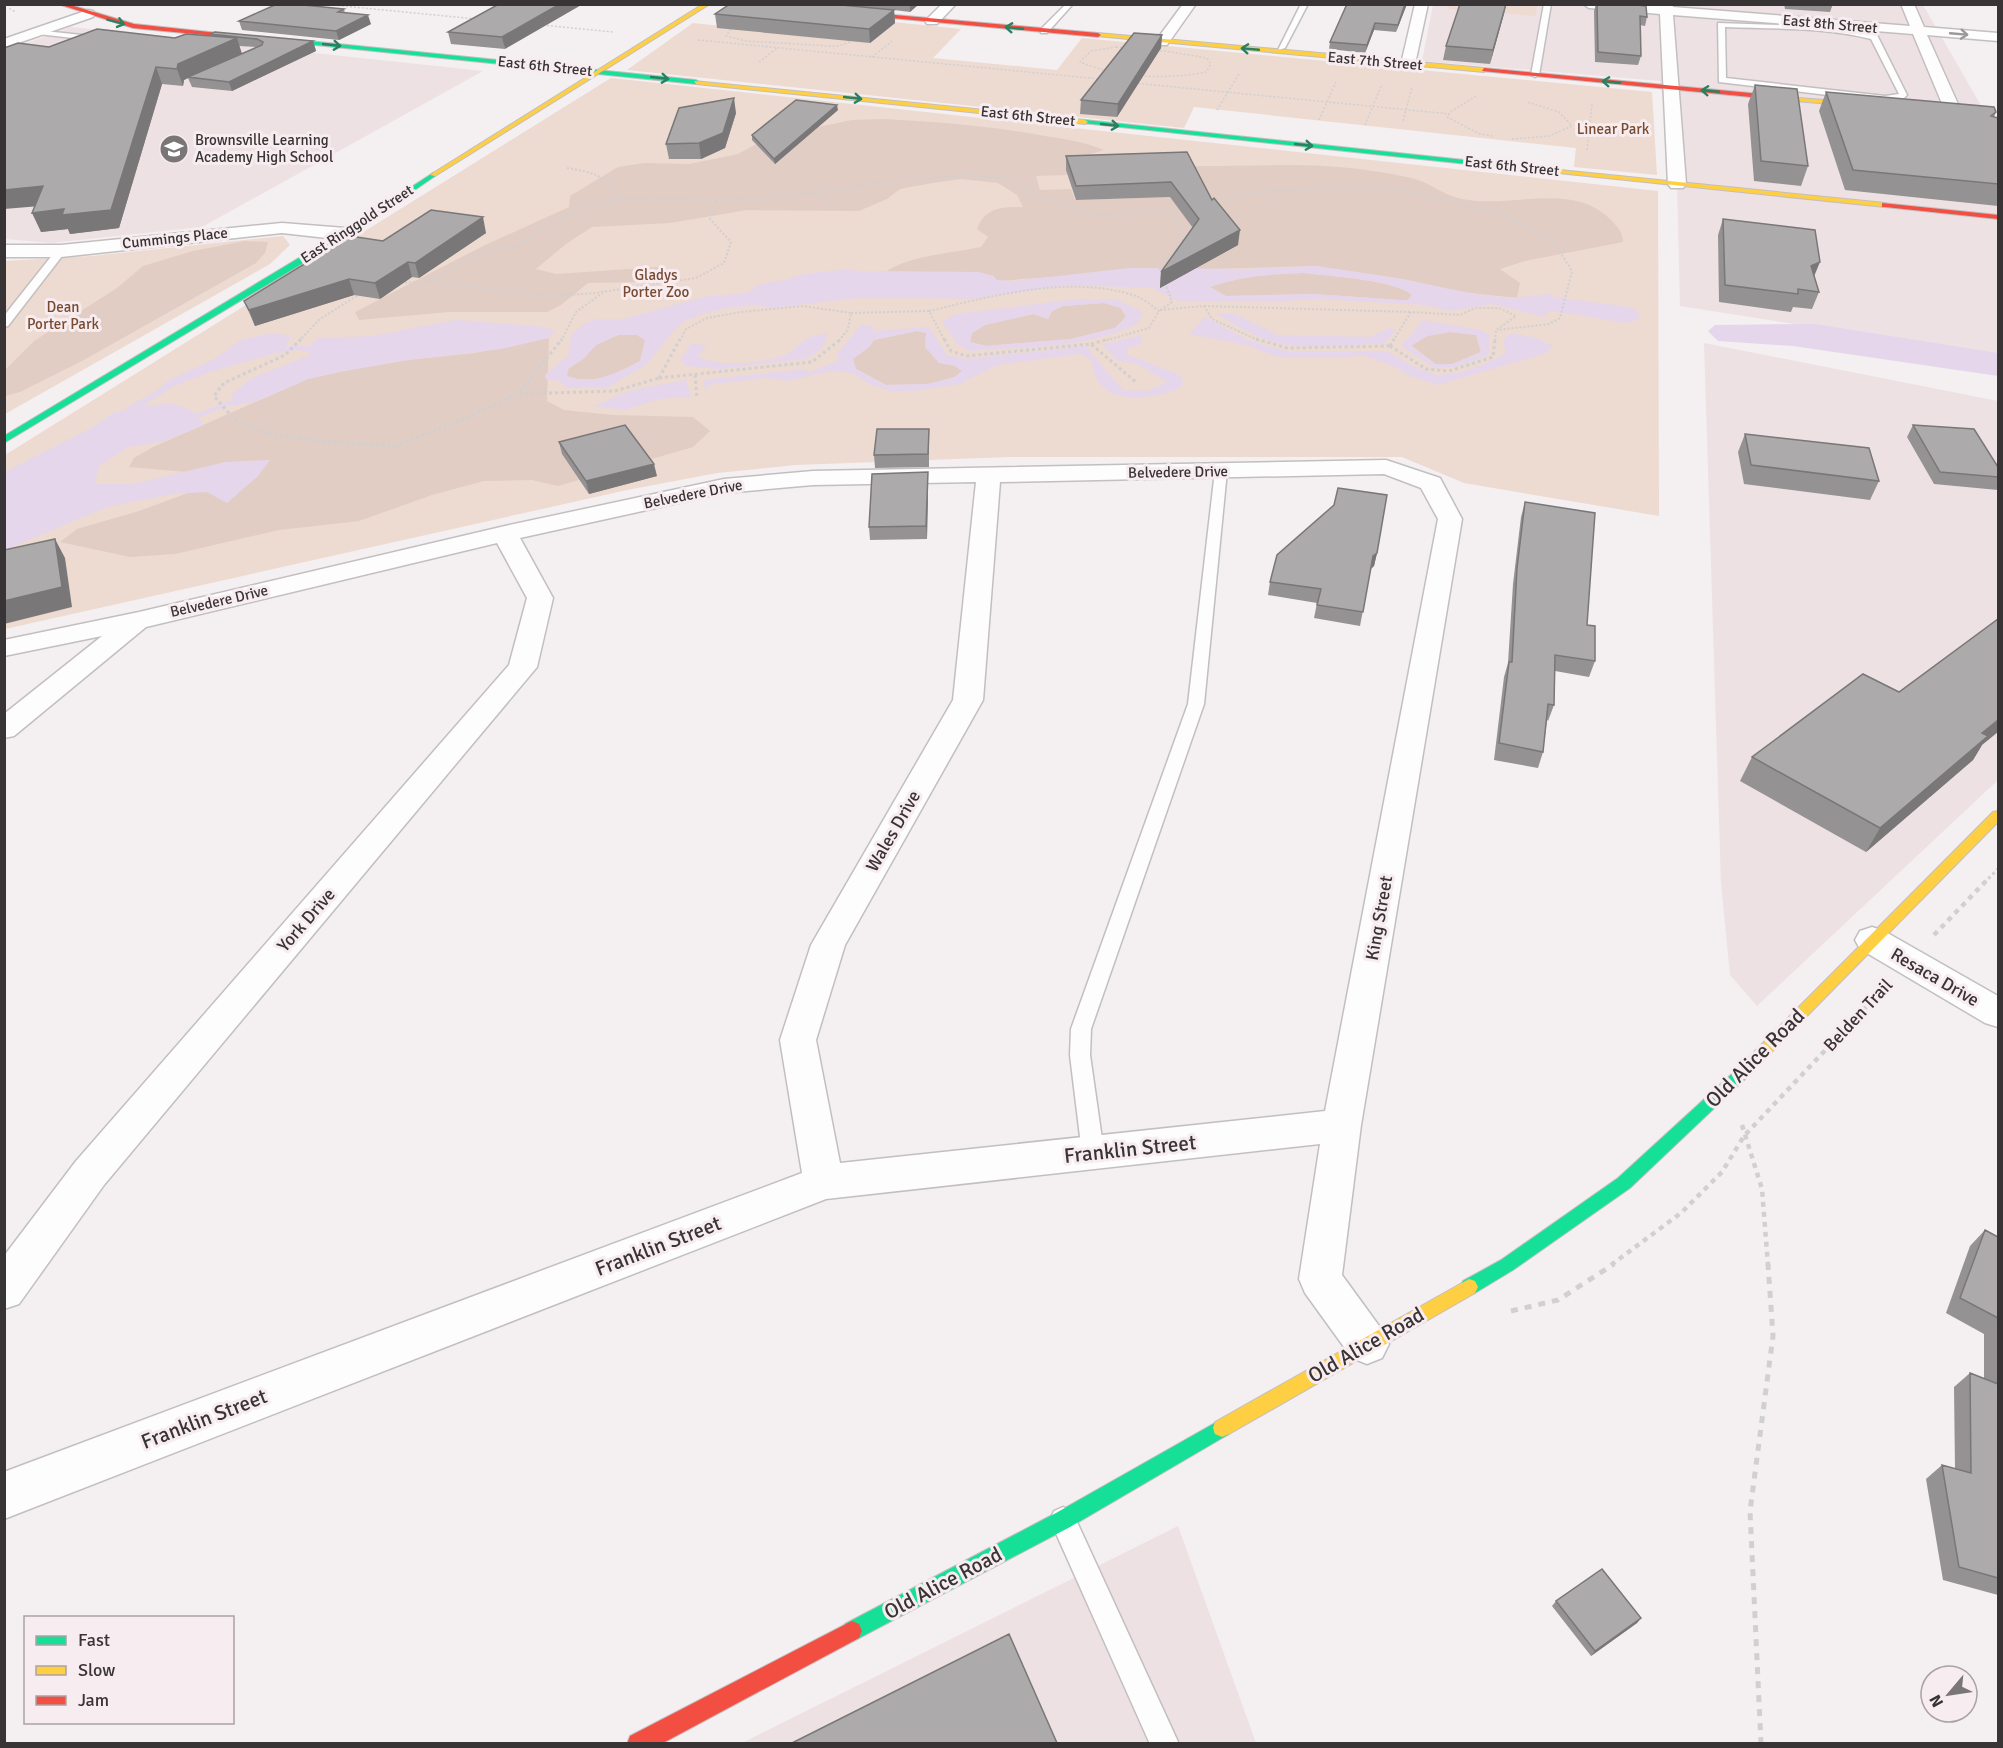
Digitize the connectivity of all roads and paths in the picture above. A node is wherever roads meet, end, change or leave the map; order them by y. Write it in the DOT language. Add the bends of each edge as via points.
graph roads {
  1 [pos="60,4"];
  2 [pos="322,4"];
  3 [pos="708,4"];
  4 [pos="950,4"];
  5 [pos="1070,4"];
  6 [pos="1190,4"];
  7 [pos="1305,4"];
  8 [pos="1422,4"];
  9 [pos="1548,4"];
  10 [pos="1589,4"];
  11 [pos="1907,4"];
  12 [pos="1666,8"];
  13 [pos="125,10"];
  14 [pos="833,12"];
  15 [pos="88,14"];
  16 [pos="480,19"];
  17 [pos="932,21"];
  18 [pos="1783,24"];
  19 [pos="538,25"];
  20 [pos="731,29"];
  21 [pos="1044,31"];
  22 [pos="1919,31"];
  23 [pos="38,32"];
  24 [pos="190,32"];
  25 [pos="656,37"];
  26 [pos="1998,38"];
  27 [pos="280,40"];
  28 [pos="852,41"];
  29 [pos="1162,42"];
  30 [pos="4,44"];
  31 [pos="783,44"];
  32 [pos="60,45"];
  33 [pos="263,48"];
  34 [pos="778,48"];
  35 [pos="1281,48"];
  36 [pos="1408,64"];
  37 [pos="752,68"];
  38 [pos="601,72"];
  39 [pos="1535,75"];
  40 [pos="1385,76"];
  41 [pos="1108,80"];
  42 [pos="1337,80"];
  43 [pos="1132,82"];
  44 [pos="1414,82"];
  45 [pos="1670,87"];
  46 [pos="1474,93"];
  47 [pos="1476,98"];
  48 [pos="1483,98"];
  49 [pos="1590,98"];
  50 [pos="1328,101"];
  51 [pos="1523,101"];
  52 [pos="1374,105"];
  53 [pos="1406,109"];
  54 [pos="1907,109"];
  55 [pos="1954,113"];
  56 [pos="1450,114"];
  57 [pos="1319,120"];
  58 [pos="1402,121"];
  59 [pos="1365,125"];
  60 [pos="1590,128"];
  61 [pos="1654,134"];
  62 [pos="1497,137"];
  63 [pos="1505,139"];
  64 [pos="1586,158"];
  65 [pos="567,168"];
  66 [pos="1677,184"];
  67 [pos="621,200"];
  68 [pos="716,201"];
  69 [pos="1211,202"];
  70 [pos="1182,208"];
  71 [pos="1173,210"];
  72 [pos="1998,217"];
  73 [pos="345,234"];
  74 [pos="4,251"];
  75 [pos="61,251"];
  76 [pos="430,281"];
  77 [pos="398,284"];
  78 [pos="366,291"];
  79 [pos="604,291"];
  80 [pos="1204,306"];
  81 [pos="1159,310"];
  82 [pos="929,311"];
  83 [pos="1412,312"];
  84 [pos="851,313"];
  85 [pos="4,324"];
  86 [pos="1496,330"];
  87 [pos="1091,344"];
  88 [pos="1390,346"];
  89 [pos="695,375"];
  90 [pos="659,378"];
  91 [pos="1137,382"];
  92 [pos="518,394"];
  93 [pos="697,398"];
  94 [pos="4,440"];
  95 [pos="1221,471"];
  96 [pos="989,476"];
  97 [pos="1431,483"];
  98 [pos="505,534"];
  99 [pos="139,620"];
  100 [pos="4,648"];
  101 [pos="4,729"];
  102 [pos="1998,815"];
  103 [pos="1998,869"];
  104 [pos="1872,940"];
  105 [pos="1909,961"];
  106 [pos="1998,1013"];
  107 [pos="1731,1084"];
  108 [pos="1342,1125"];
  109 [pos="1744,1136"];
  110 [pos="1093,1153"];
  111 [pos="824,1182"];
  112 [pos="4,1290"];
  113 [pos="1366,1344"];
  114 [pos="4,1496"];
  115 [pos="1063,1520"];
  116 [pos="638,1743"];
  117 [pos="1165,1743"];
  118 [pos="1761,1743"];
  1 -- 15 [label="main road, East 6th Street"];
  2 -- 16 [label="path"];
  3 -- 25 [label="main road, East Ringgold Street"];
  4 -- 17 [label="street"];
  5 -- 21 [label="lane"];
  6 -- 29 [label="street"];
  7 -- 35 [label="lane"];
  8 -- 36 [label="street"];
  9 -- 39 [label="lane"];
  10 -- 12 [label="street, East 8th Street"];
  11 -- 22 [label="street"];
  12 -- 18 [label="street, East 8th Street"];
  12 -- 45 [label="street"];
  13 -- 24 [label="main road"];
  14 -- 17 [label="main road, East 7th Street"];
  15 -- 23 [label="street"];
  15 -- 24 [label="main road, East 6th Street, one-way" via="133,26"];
  21 -- 17 [label="main road, East 7th Street, one-way"];
  18 -- 18 [label="lane" via="1874,37 1903,94 1885,99 1722,80 1720,25"];
  18 -- 22 [label="street, East 8th Street"];
  19 -- 25 [label="path"];
  20 -- 31 [label="path" via="726,36"];
  21 -- 29 [label="main road, East 7th Street"];
  22 -- 26 [label="street, East 8th Street, one-way"];
  22 -- 55 [label="street"];
  23 -- 30 [label="street"];
  23 -- 32 [label="lane" via="86,35"];
  24 -- 27 [label="main road, East 6th Street"];
  25 -- 34 [label="path"];
  25 -- 38 [label="main road, East Ringgold Street"];
  27 -- 33 [label="lane"];
  27 -- 38 [label="main road, East 6th Street, one-way"];
  28 -- 31 [label="path" via="839,46"];
  36 -- 29 [label="main road, East 7th Street, one-way"];
  31 -- 34 [label="path"];
  34 -- 37 [label="path"];
  34 -- 41 [label="path"];
  36 -- 39 [label="main road, East 7th Street"];
  38 -- 66 [label="main road, East 6th Street, one-way"];
  38 -- 73 [label="main road, East Ringgold Street"];
  45 -- 39 [label="main road, East 7th Street, one-way"];
  40 -- 52 [label="path"];
  42 -- 50 [label="path"];
  43 -- 50 [label="path"];
  44 -- 53 [label="path"];
  54 -- 45 [label="main road, East 7th Street, one-way"];
  45 -- 66 [label="street"];
  46 -- 47 [label="path"];
  47 -- 48 [label="path"];
  47 -- 56 [label="path"];
  49 -- 60 [label="path"];
  50 -- 52 [label="path"];
  50 -- 57 [label="path"];
  51 -- 63 [label="path" via="1552,107 1572,126 1549,136"];
  52 -- 53 [label="path"];
  52 -- 59 [label="path"];
  53 -- 56 [label="path"];
  53 -- 58 [label="path"];
  56 -- 62 [label="path" via="1447,117 1461,126"];
  60 -- 61 [label="path"];
  60 -- 64 [label="path"];
  65 -- 67 [label="path" via="600,175 611,182"];
  66 -- 72 [label="main road, East 6th Street"];
  67 -- 68 [label="path"];
  67 -- 76 [label="path" via="580,208 519,246 478,254"];
  68 -- 71 [label="path" via="964,175 1013,179 1033,195 1100,216"];
  68 -- 79 [label="path" via="710,219 730,242 724,263 696,278"];
  69 -- 86 [label="path" via="1255,192 1386,186 1505,215 1555,244 1572,271 1560,318 1550,324"];
  70 -- 71 [label="path"];
  71 -- 81 [label="path" via="1184,236 1160,269 1172,302"];
  73 -- 75 [label="street, Cummings Place" via="282,228"];
  73 -- 94 [label="main road, East Ringgold Street"];
  74 -- 75 [label="street, Cummings Place"];
  75 -- 85 [label="lane"];
  76 -- 77 [label="path"];
  76 -- 79 [label="path" via="553,296"];
  78 -- 92 [label="path" via="320,319 285,356 224,383 214,396 233,418 259,431 315,441 395,446"];
  79 -- 92 [label="path" via="576,312 563,338"];
  80 -- 81 [label="path"];
  80 -- 83 [label="path"];
  80 -- 88 [label="path" via="1212,320 1265,343 1287,348"];
  81 -- 82 [label="path" via="1136,296 1056,289"];
  81 -- 87 [label="path" via="1149,328"];
  82 -- 84 [label="path"];
  82 -- 87 [label="path" via="951,351 966,356"];
  83 -- 86 [label="path" via="1460,315 1475,308 1499,308 1516,316"];
  83 -- 88 [label="path"];
  84 -- 89 [label="path" via="851,322 832,350 812,362"];
  84 -- 90 [label="path" via="803,306 707,318 686,329"];
  86 -- 88 [label="path" via="1493,357 1449,371 1426,369"];
  87 -- 91 [label="path"];
  89 -- 90 [label="path"];
  89 -- 93 [label="path"];
  90 -- 92 [label="path" via="615,391"];
  95 -- 96 [label="street, Belvedere Drive"];
  95 -- 97 [label="street, Belvedere Drive" via="1386,467"];
  95 -- 110 [label="lane" via="1196,704 1081,1029 1080,1055"];
  96 -- 98 [label="street, Belvedere Drive" via="813,478 724,486"];
  96 -- 111 [label="street, Wales Drive" via="968,700 828,945 798,1041"];
  97 -- 108 [label="street, King Street" via="1450,519"];
  98 -- 99 [label="street, Belvedere Drive"];
  98 -- 112 [label="street, York Drive" via="540,598 523,667 90,1173"];
  99 -- 100 [label="street, Belvedere Drive"];
  99 -- 101 [label="street"];
  102 -- 104 [label="main road, Old Alice Road"];
  103 -- 105 [label="path, Belden Trail"];
  104 -- 105 [label="street, Resaca Drive"];
  104 -- 107 [label="main road, Old Alice Road"];
  105 -- 106 [label="street, Resaca Drive"];
  105 -- 109 [label="path, Belden Trail"];
  107 -- 109 [label="path"];
  107 -- 113 [label="main road, Old Alice Road" via="1624,1183 1507,1265"];
  108 -- 110 [label="street, Franklin Street"];
  108 -- 113 [label="street, King Street" via="1320,1279"];
  109 -- 118 [label="path" via="1762,1189 1773,1336 1750,1511"];
  110 -- 111 [label="street, Franklin Street"];
  111 -- 114 [label="street, Franklin Street"];
  113 -- 115 [label="main road, Old Alice Road"];
  115 -- 116 [label="main road, Old Alice Road"];
  115 -- 117 [label="lane"];
}
